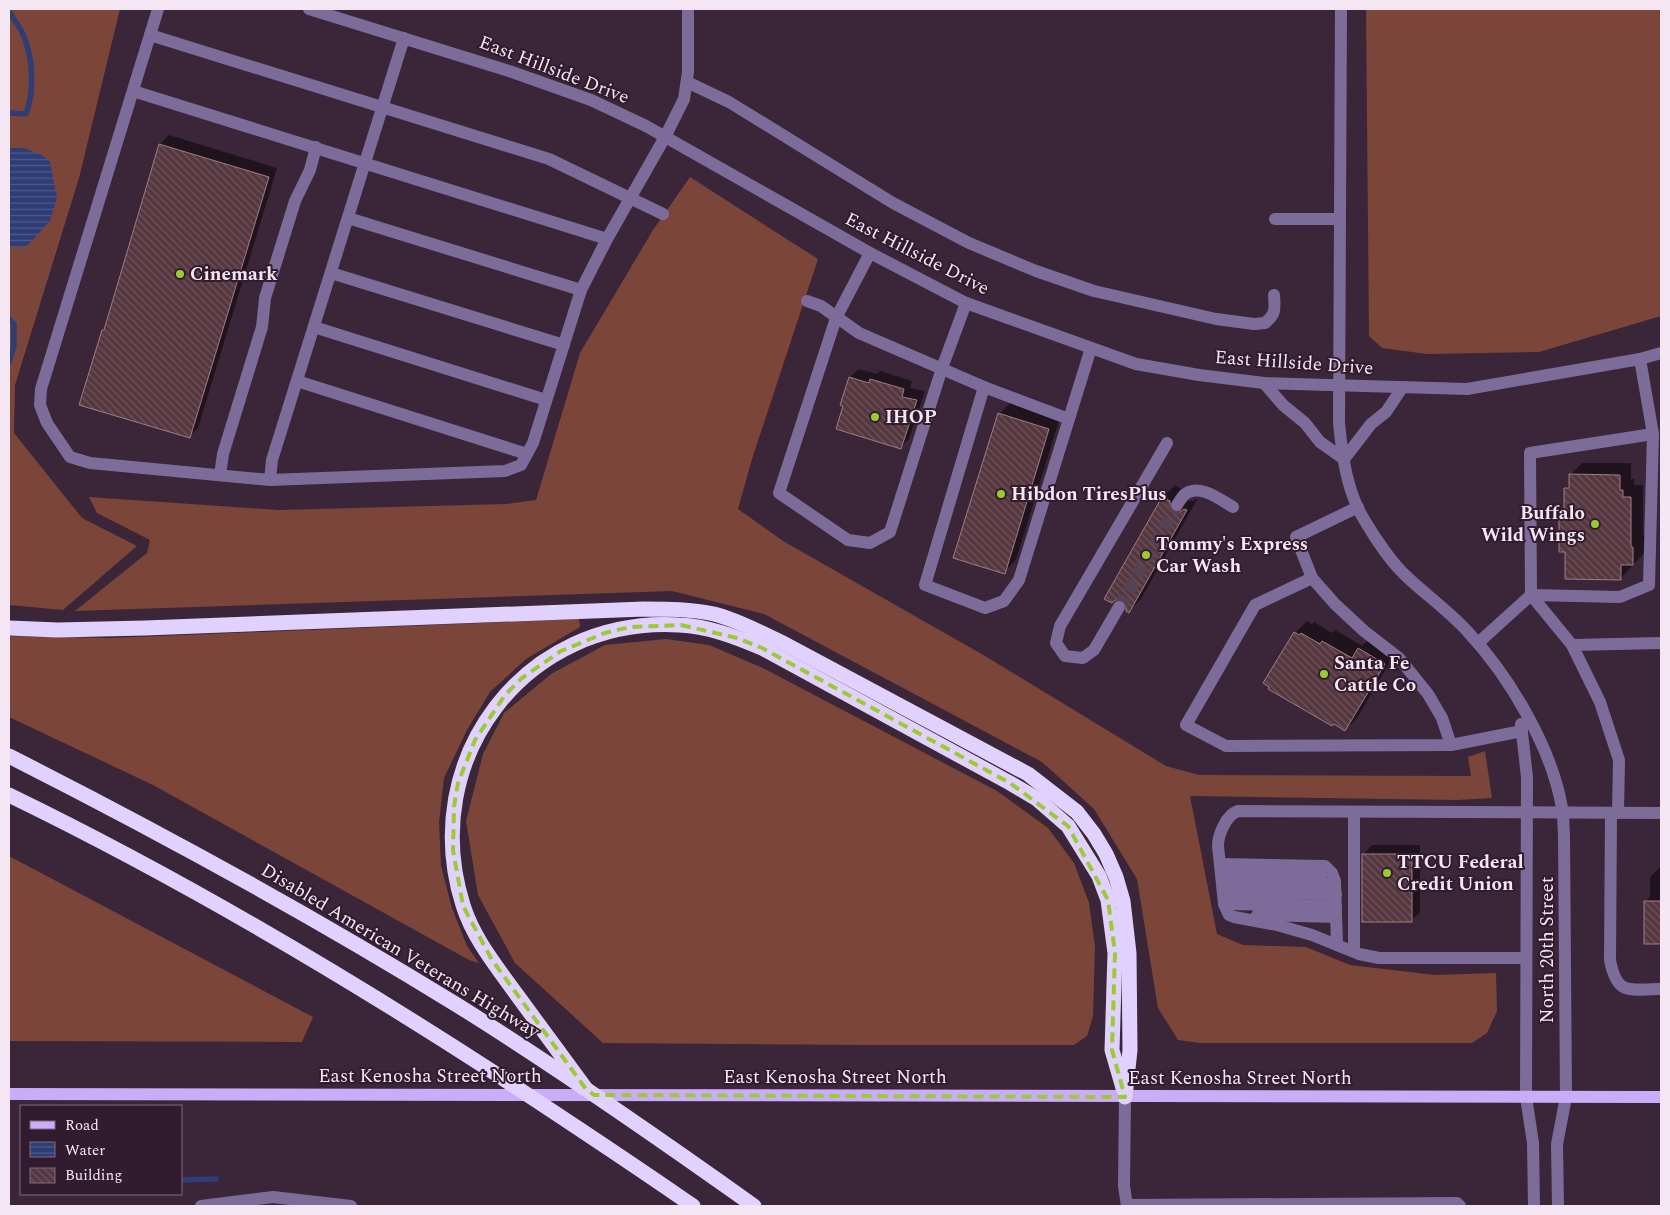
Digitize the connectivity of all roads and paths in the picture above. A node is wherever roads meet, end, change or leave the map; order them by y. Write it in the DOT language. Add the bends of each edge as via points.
graph roads {
  1 [pos="158,9"];
  2 [pos="309,9"];
  3 [pos="688,9"];
  4 [pos="1341,9"];
  5 [pos="150,35"];
  6 [pos="404,38"];
  7 [pos="687,82"];
  8 [pos="133,91"];
  9 [pos="383,108"];
  10 [pos="665,137"];
  11 [pos="316,147"];
  12 [pos="366,163"];
  13 [pos="630,197"];
  14 [pos="663,214"];
  15 [pos="348,218"];
  16 [pos="1275,219"];
  17 [pos="1340,219"];
  18 [pos="607,239"];
  19 [pos="870,253"];
  20 [pos="331,273"];
  21 [pos="581,290"];
  22 [pos="1274,295"];
  23 [pos="807,301"];
  24 [pos="966,303"];
  25 [pos="836,318"];
  26 [pos="314,326"];
  27 [pos="564,345"];
  28 [pos="1091,348"];
  29 [pos="1661,353"];
  30 [pos="1640,359"];
  31 [pos="942,368"];
  32 [pos="297,381"];
  33 [pos="1264,383"];
  34 [pos="1340,386"];
  35 [pos="984,387"];
  36 [pos="1402,388"];
  37 [pos="546,400"];
  38 [pos="1069,419"];
  39 [pos="1653,434"];
  40 [pos="1166,443"];
  41 [pos="527,454"];
  42 [pos="1344,459"];
  43 [pos="220,475"];
  44 [pos="270,480"];
  45 [pos="1177,505"];
  46 [pos="1234,507"];
  47 [pos="1358,507"];
  48 [pos="1312,578"];
  49 [pos="1655,585"];
  50 [pos="1531,594"];
  51 [pos="1119,608"];
  52 [pos="9,628"];
  53 [pos="1478,643"];
  54 [pos="1661,643"];
  55 [pos="1572,645"];
  56 [pos="1519,702"];
  57 [pos="1522,731"];
  58 [pos="1451,745"];
  59 [pos="9,756"];
  60 [pos="9,795"];
  61 [pos="1354,812"];
  62 [pos="1526,812"];
  63 [pos="1563,812"];
  64 [pos="1615,812"];
  65 [pos="1661,813"];
  66 [pos="1223,889"];
  67 [pos="1335,895"];
  68 [pos="1337,945"];
  69 [pos="1354,951"];
  70 [pos="1526,958"];
  71 [pos="1661,989"];
  72 [pos="586,1089"];
  73 [pos="9,1094"];
  74 [pos="1125,1097"];
  75 [pos="1526,1097"];
  76 [pos="1566,1097"];
  77 [pos="1661,1097"];
  78 [pos="201,1206"];
  79 [pos="351,1206"];
  80 [pos="693,1206"];
  81 [pos="754,1206"];
  82 [pos="1127,1206"];
  83 [pos="1208,1206"];
  84 [pos="1460,1206"];
  85 [pos="1534,1206"];
  86 [pos="1558,1206"];
  1 -- 5 [label="street"];
  2 -- 6 [label="street, East Hillside Drive"];
  3 -- 7 [label="street"];
  4 -- 17 [label="street, North 20th Street"];
  5 -- 8 [label="street"];
  5 -- 9 [label="street"];
  6 -- 9 [label="street"];
  6 -- 10 [label="street, East Hillside Drive" via="509,70 591,100"];
  7 -- 10 [label="street" via="684,99"];
  7 -- 22 [label="street" via="749,113 893,203 970,244 1036,271 1094,290 1232,321 1265,323 1273,316"];
  8 -- 11 [label="street"];
  8 -- 43 [label="street" via="41,389 40,405 47,423 70,457 90,463"];
  9 -- 12 [label="street"];
  9 -- 13 [label="street" via="548,159"];
  10 -- 13 [label="street"];
  10 -- 19 [label="street, East Hillside Drive"];
  11 -- 12 [label="street"];
  11 -- 43 [label="street" via="310,170 295,201 265,298 262,327"];
  12 -- 15 [label="street"];
  12 -- 18 [label="street"];
  13 -- 14 [label="street"];
  13 -- 18 [label="street"];
  15 -- 20 [label="street"];
  15 -- 21 [label="street"];
  16 -- 17 [label="street"];
  17 -- 34 [label="street, North 20th Street"];
  18 -- 21 [label="street"];
  19 -- 24 [label="street, East Hillside Drive"];
  19 -- 25 [label="street"];
  20 -- 26 [label="street"];
  20 -- 27 [label="street"];
  21 -- 27 [label="street"];
  23 -- 25 [label="street" via="821,306"];
  24 -- 28 [label="street, East Hillside Drive"];
  24 -- 31 [label="street"];
  25 -- 31 [label="street" via="859,333"];
  25 -- 31 [label="street" via="778,493 848,540 870,543 890,532"];
  26 -- 32 [label="street"];
  26 -- 37 [label="street"];
  27 -- 37 [label="street"];
  28 -- 33 [label="street, East Hillside Drive" via="1136,364"];
  28 -- 38 [label="street"];
  29 -- 30 [label="street, East Hillside Drive"];
  30 -- 36 [label="street, East Hillside Drive" via="1467,390"];
  30 -- 39 [label="street"];
  31 -- 35 [label="street"];
  32 -- 41 [label="street"];
  32 -- 44 [label="street" via="272,460"];
  33 -- 34 [label="street, East Hillside Drive"];
  33 -- 42 [label="street" via="1320,442"];
  34 -- 36 [label="street, East Hillside Drive"];
  34 -- 42 [label="street, North 20th Street" via="1339,422"];
  35 -- 38 [label="street"];
  35 -- 38 [label="street" via="925,585 984,608 1004,601 1019,580"];
  36 -- 42 [label="street" via="1386,412"];
  37 -- 41 [label="street"];
  39 -- 49 [label="street"];
  39 -- 50 [label="street" via="1530,453"];
  40 -- 51 [label="street" via="1060,626 1056,643 1065,656 1083,658 1094,650"];
  41 -- 44 [label="street" via="521,465 505,471"];
  42 -- 47 [label="street, North 20th Street"];
  43 -- 44 [label="street"];
  45 -- 46 [label="street" via="1185,494 1198,490"];
  47 -- 48 [label="street" via="1296,537"];
  47 -- 53 [label="street, North 20th Street" via="1378,542 1404,575 1433,598"];
  48 -- 58 [label="street" via="1364,631 1399,658 1428,694 1442,718"];
  48 -- 58 [label="street" via="1255,605 1186,725 1226,746"];
  49 -- 50 [label="street" via="1620,597"];
  50 -- 53 [label="street"];
  50 -- 55 [label="street"];
  52 -- 74 [label="highway" via="145,628 644,609 681,609 716,615 748,627 1028,774 1077,812 1106,854 1123,901 1129,963 1130,1050"];
  53 -- 56 [label="street, North 20th Street"];
  54 -- 55 [label="street"];
  55 -- 64 [label="street" via="1600,702 1619,760"];
  56 -- 57 [label="street, North 20th Street"];
  56 -- 63 [label="street, North 20th Street" via="1546,756"];
  57 -- 58 [label="street"];
  57 -- 62 [label="street, North 20th Street" via="1527,776"];
  59 -- 72 [label="highway, Disabled American Veterans Highway" via="292,907 456,1005"];
  60 -- 80 [label="highway" via="140,862 400,1011"];
  61 -- 62 [label="street"];
  61 -- 66 [label="street" via="1234,812 1227,819 1219,838"];
  61 -- 69 [label="street"];
  62 -- 63 [label="street"];
  62 -- 70 [label="street, North 20th Street"];
  63 -- 64 [label="street"];
  63 -- 76 [label="street, North 20th Street"];
  64 -- 65 [label="street"];
  64 -- 71 [label="street" via="1610,960 1613,975 1618,985 1625,989"];
  66 -- 67 [label="street"];
  66 -- 67 [label="street"];
  66 -- 67 [label="street" via="1320,865 1325,866"];
  66 -- 68 [label="street" via="1243,919 1312,934"];
  67 -- 68 [label="street"];
  68 -- 69 [label="street"];
  69 -- 70 [label="street" via="1379,958"];
  70 -- 75 [label="street, North 20th Street"];
  72 -- 74 [label="highway" via="475,934 456,878 454,807 464,762 474,740 504,695 522,678 561,651 605,633 654,624 706,629 762,648 1010,783 1037,799 1068,826 1099,876 1108,900 1115,953 1112,1050"];
  72 -- 81 [label="highway, Disabled American Veterans Highway"];
  73 -- 74 [label="main road, East Kenosha Street North"];
  74 -- 75 [label="main road, East Kenosha Street North"];
  74 -- 82 [label="street" via="1124,1186"];
  75 -- 76 [label="main road, East Kenosha Street North"];
  75 -- 85 [label="street, North 20th Street" via="1533,1144"];
  76 -- 77 [label="main road, East Kenosha Street North"];
  76 -- 86 [label="street, North 20th Street" via="1557,1144"];
  78 -- 79 [label="street" via="273,1197"];
  82 -- 83 [label="street"];
  83 -- 84 [label="street" via="1448,1203"];
}
